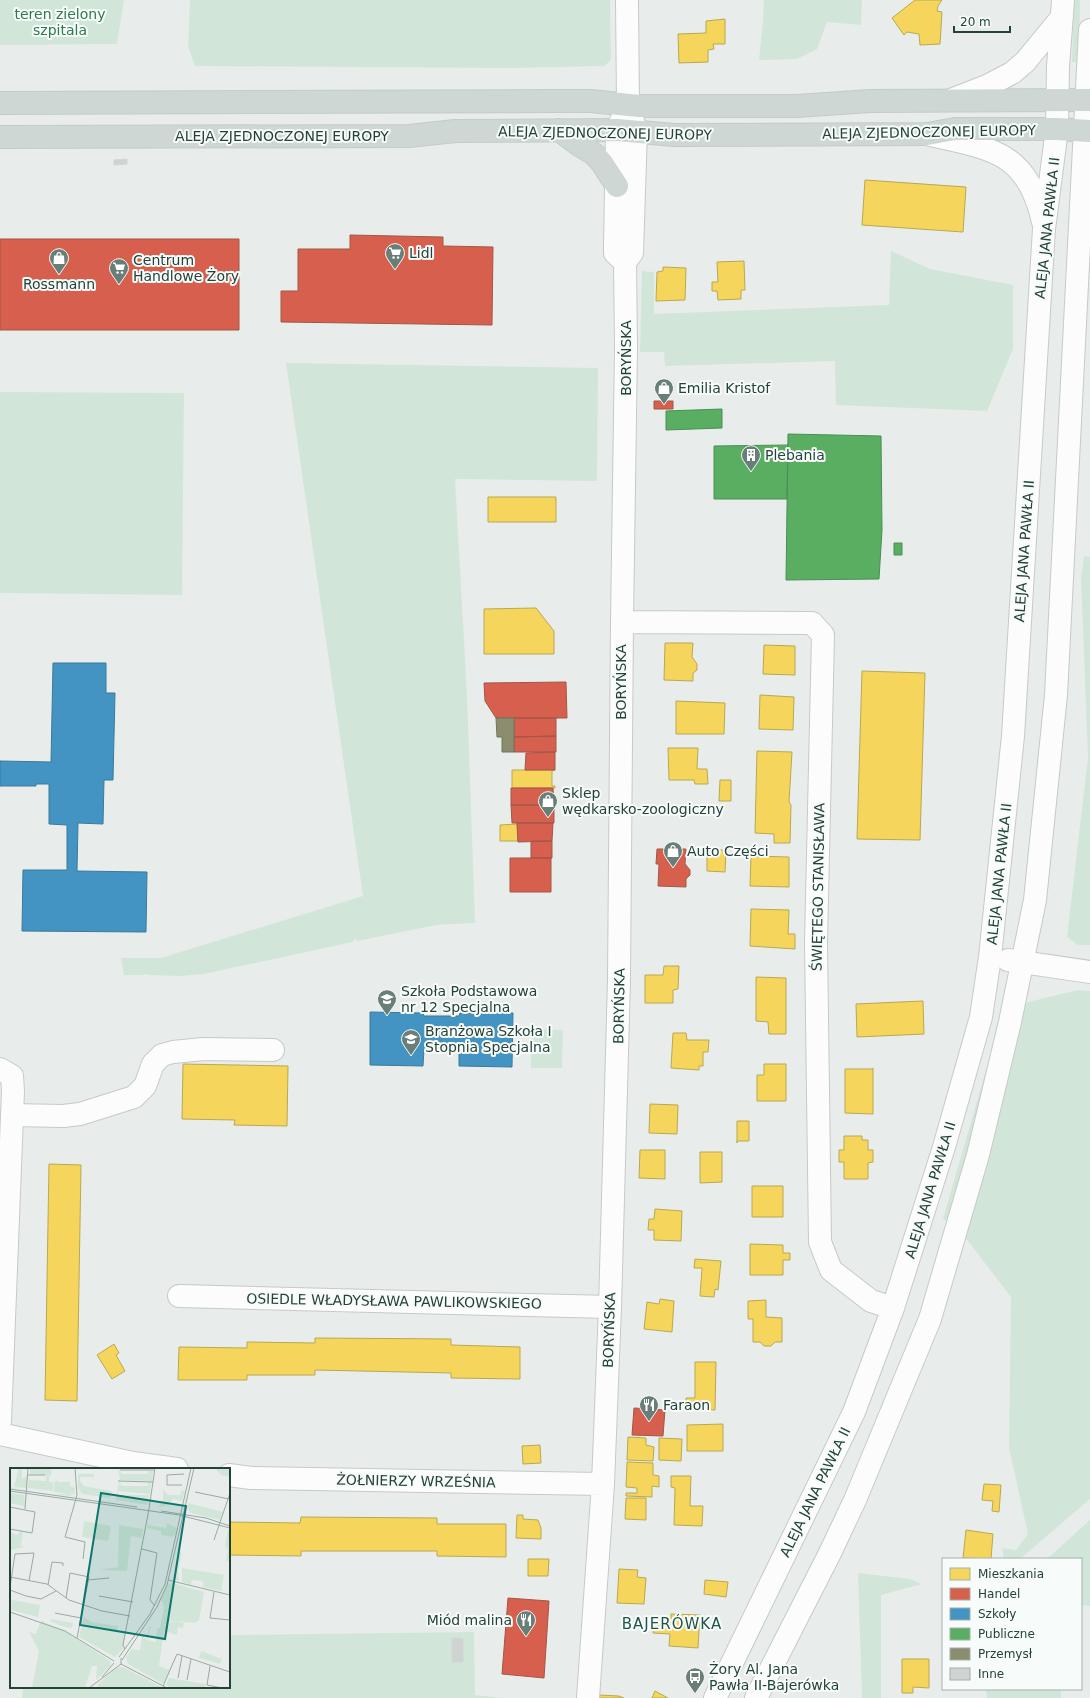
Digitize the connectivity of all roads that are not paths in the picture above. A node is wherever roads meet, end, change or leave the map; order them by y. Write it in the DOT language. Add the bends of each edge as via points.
graph roads {
  1 [pos="627,0"];
  2 [pos="1062,8"];
  3 [pos="1090,30"];
  4 [pos="950,100"];
  5 [pos="1057,100"];
  6 [pos="1089,100"];
  7 [pos="0,103"];
  8 [pos="628,105"];
  9 [pos="1057,129"];
  10 [pos="559,130"];
  11 [pos="626,131"];
  12 [pos="1088,131"];
  13 [pos="927,134"];
  14 [pos="0,137"];
  15 [pos="617,186"];
  16 [pos="1044,229"];
  17 [pos="1090,248"];
  18 [pos="625,262"];
  19 [pos="1076,310"];
  20 [pos="622,622"];
  21 [pos="990,957"];
  22 [pos="1022,962"];
  23 [pos="1090,972"];
  24 [pos="273,1050"];
  25 [pos="0,1070"];
  26 [pos="12,1115"];
  27 [pos="178,1296"];
  28 [pos="610,1307"];
  29 [pos="892,1308"];
  30 [pos="0,1421"];
  31 [pos="0,1434"];
  32 [pos="168,1468"];
  33 [pos="230,1475"];
  34 [pos="603,1484"];
  35 [pos="588,1698"];
  36 [pos="715,1698"];
  37 [pos="756,1698"];
  1 -- 8 [label="street"];
  2 -- 4 [label="street" via="1025,62 1012,73 988,86"];
  2 -- 5 [label="street, ALEJA JANA PAWŁA II"];
  3 -- 6 [label="street"];
  4 -- 5 [label="main road, ALEJA ZJEDNOCZONEJ EUROPY"];
  4 -- 8 [label="main road, ALEJA ZJEDNOCZONEJ EUROPY" via="870,101 797,106"];
  5 -- 6 [label="main road, ALEJA ZJEDNOCZONEJ EUROPY"];
  5 -- 9 [label="street, ALEJA JANA PAWŁA II"];
  6 -- 12 [label="street"];
  7 -- 8 [label="main road, ALEJA ZJEDNOCZONEJ EUROPY" via="559,101"];
  8 -- 11 [label="street"];
  9 -- 12 [label="main road, ALEJA ZJEDNOCZONEJ EUROPY"];
  9 -- 13 [label="main road, ALEJA ZJEDNOCZONEJ EUROPY" via="955,129"];
  9 -- 16 [label="street, ALEJA JANA PAWŁA II"];
  10 -- 11 [label="main road, ALEJA ZJEDNOCZONEJ EUROPY"];
  10 -- 14 [label="main road, ALEJA ZJEDNOCZONEJ EUROPY" via="455,131 409,136"];
  10 -- 15 [label="main road" via="594,154"];
  11 -- 13 [label="main road, ALEJA ZJEDNOCZONEJ EUROPY" via="674,135"];
  11 -- 15 [label="street"];
  11 -- 18 [label="street" via="632,253"];
  12 -- 19 [label="street"];
  13 -- 16 [label="street" via="985,148 1009,159 1024,176 1033,193"];
  15 -- 18 [label="street" via="615,253"];
  16 -- 21 [label="street, ALEJA JANA PAWŁA II" via="1013,736"];
  17 -- 19 [label="street"];
  18 -- 20 [label="street, BORYŃSKA"];
  19 -- 22 [label="street" via="1056,695 1034,900"];
  20 -- 28 [label="street, BORYŃSKA" via="620,980"];
  20 -- 29 [label="street, ŚWIĘTEGO STANISŁAWA" via="812,623 823,635 816,942 820,1242 831,1270 871,1301"];
  21 -- 22 [label="street"];
  21 -- 29 [label="street, ALEJA JANA PAWŁA II" via="981,1017 944,1147"];
  22 -- 23 [label="street"];
  22 -- 37 [label="street" via="978,1155 930,1319 855,1500"];
  24 -- 26 [label="street" via="203,1049 173,1052 162,1055 153,1064 145,1086 134,1097 80,1114"];
  25 -- 26 [label="street" via="12,1076"];
  26 -- 30 [label="street"];
  27 -- 28 [label="street, OSIEDLE WŁADYSŁAWA PAWLIKOWSKIEGO"];
  28 -- 34 [label="street, BORYŃSKA"];
  29 -- 36 [label="street, ALEJA JANA PAWŁA II" via="854,1412"];
  31 -- 32 [label="street" via="133,1464"];
  33 -- 34 [label="street, ŻOŁNIERZY WRZEŚNIA" via="251,1478"];
  34 -- 35 [label="street, BORYŃSKA"];
}
